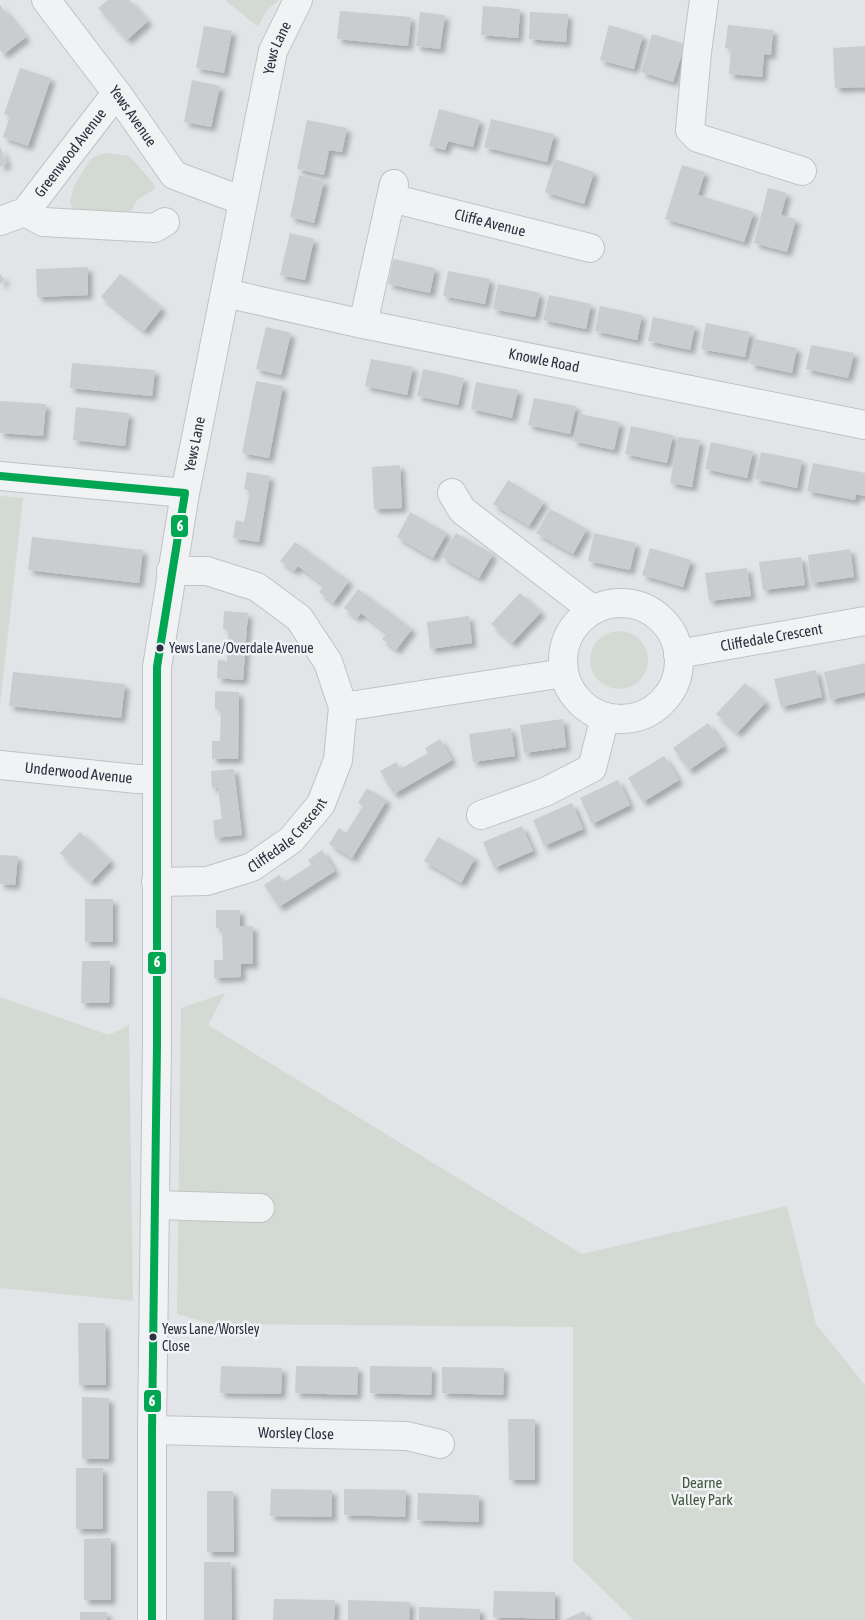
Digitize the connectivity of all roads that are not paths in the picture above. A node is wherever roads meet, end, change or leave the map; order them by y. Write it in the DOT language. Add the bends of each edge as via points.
graph roads {
  1 [pos="46,0"];
  2 [pos="298,0"];
  3 [pos="704,0"];
  4 [pos="119,96"];
  5 [pos="802,171"];
  6 [pos="243,201"];
  7 [pos="25,212"];
  8 [pos="0,221"];
  9 [pos="165,222"];
  10 [pos="590,248"];
  11 [pos="225,293"];
  12 [pos="363,324"];
  13 [pos="865,425"];
  14 [pos="0,476"];
  15 [pos="184,493"];
  16 [pos="452,493"];
  17 [pos="171,571"];
  18 [pos="593,610"];
  19 [pos="865,621"];
  20 [pos="678,654"];
  21 [pos="564,673"];
  22 [pos="343,707"];
  23 [pos="606,718"];
  24 [pos="0,765"];
  25 [pos="157,779"];
  26 [pos="481,815"];
  27 [pos="156,882"];
  28 [pos="155,1205"];
  29 [pos="260,1208"];
  30 [pos="152,1430"];
  31 [pos="440,1444"];
  32 [pos="152,1620"];
  1 -- 4 [label="street, Yews Avenue"];
  2 -- 6 [label="street, Yews Lane" via="273,51"];
  3 -- 5 [label="street" via="690,130 698,138"];
  4 -- 6 [label="street, Yews Avenue" via="174,175"];
  4 -- 7 [label="street, Greenwood Avenue" via="108,104"];
  6 -- 11 [label="street, Yews Lane"];
  7 -- 8 [label="street, Greenwood Avenue"];
  7 -- 9 [label="street, Greenwood Avenue" via="43,222 155,228"];
  10 -- 12 [label="street, Cliffe Avenue" via="393,191"];
  11 -- 12 [label="street, Knowle Road"];
  11 -- 15 [label="street, Yews Lane"];
  12 -- 13 [label="street, Knowle Road"];
  14 -- 15 [label="street"];
  15 -- 17 [label="street, Yews Lane"];
  16 -- 18 [label="street" via="462,510"];
  17 -- 22 [label="street, Cliffedale Crescent" via="207,571 256,587 299,618 328,662"];
  17 -- 25 [label="street, Yews Lane" via="158,667"];
  18 -- 20 [label="street" via="611,604 647,609 662,620 673,636"];
  18 -- 21 [label="street" via="578,621 568,637 563,655"];
  19 -- 20 [label="street, Cliffedale Crescent"];
  20 -- 23 [label="street" via="677,673 670,692 657,706 639,716"];
  21 -- 22 [label="street"];
  21 -- 23 [label="street" via="571,691 583,706"];
  22 -- 27 [label="street, Cliffedale Crescent" via="338,760 321,804 292,840 252,867 207,881"];
  23 -- 26 [label="street" via="592,768 545,792"];
  24 -- 25 [label="street, Underwood Avenue"];
  25 -- 27 [label="street, Yews Lane"];
  27 -- 28 [label="street, Yews Lane"];
  28 -- 29 [label="street"];
  28 -- 30 [label="street, Yews Lane"];
  30 -- 31 [label="street, Worsley Close" via="407,1436"];
  30 -- 32 [label="street, Yews Lane"];
}
